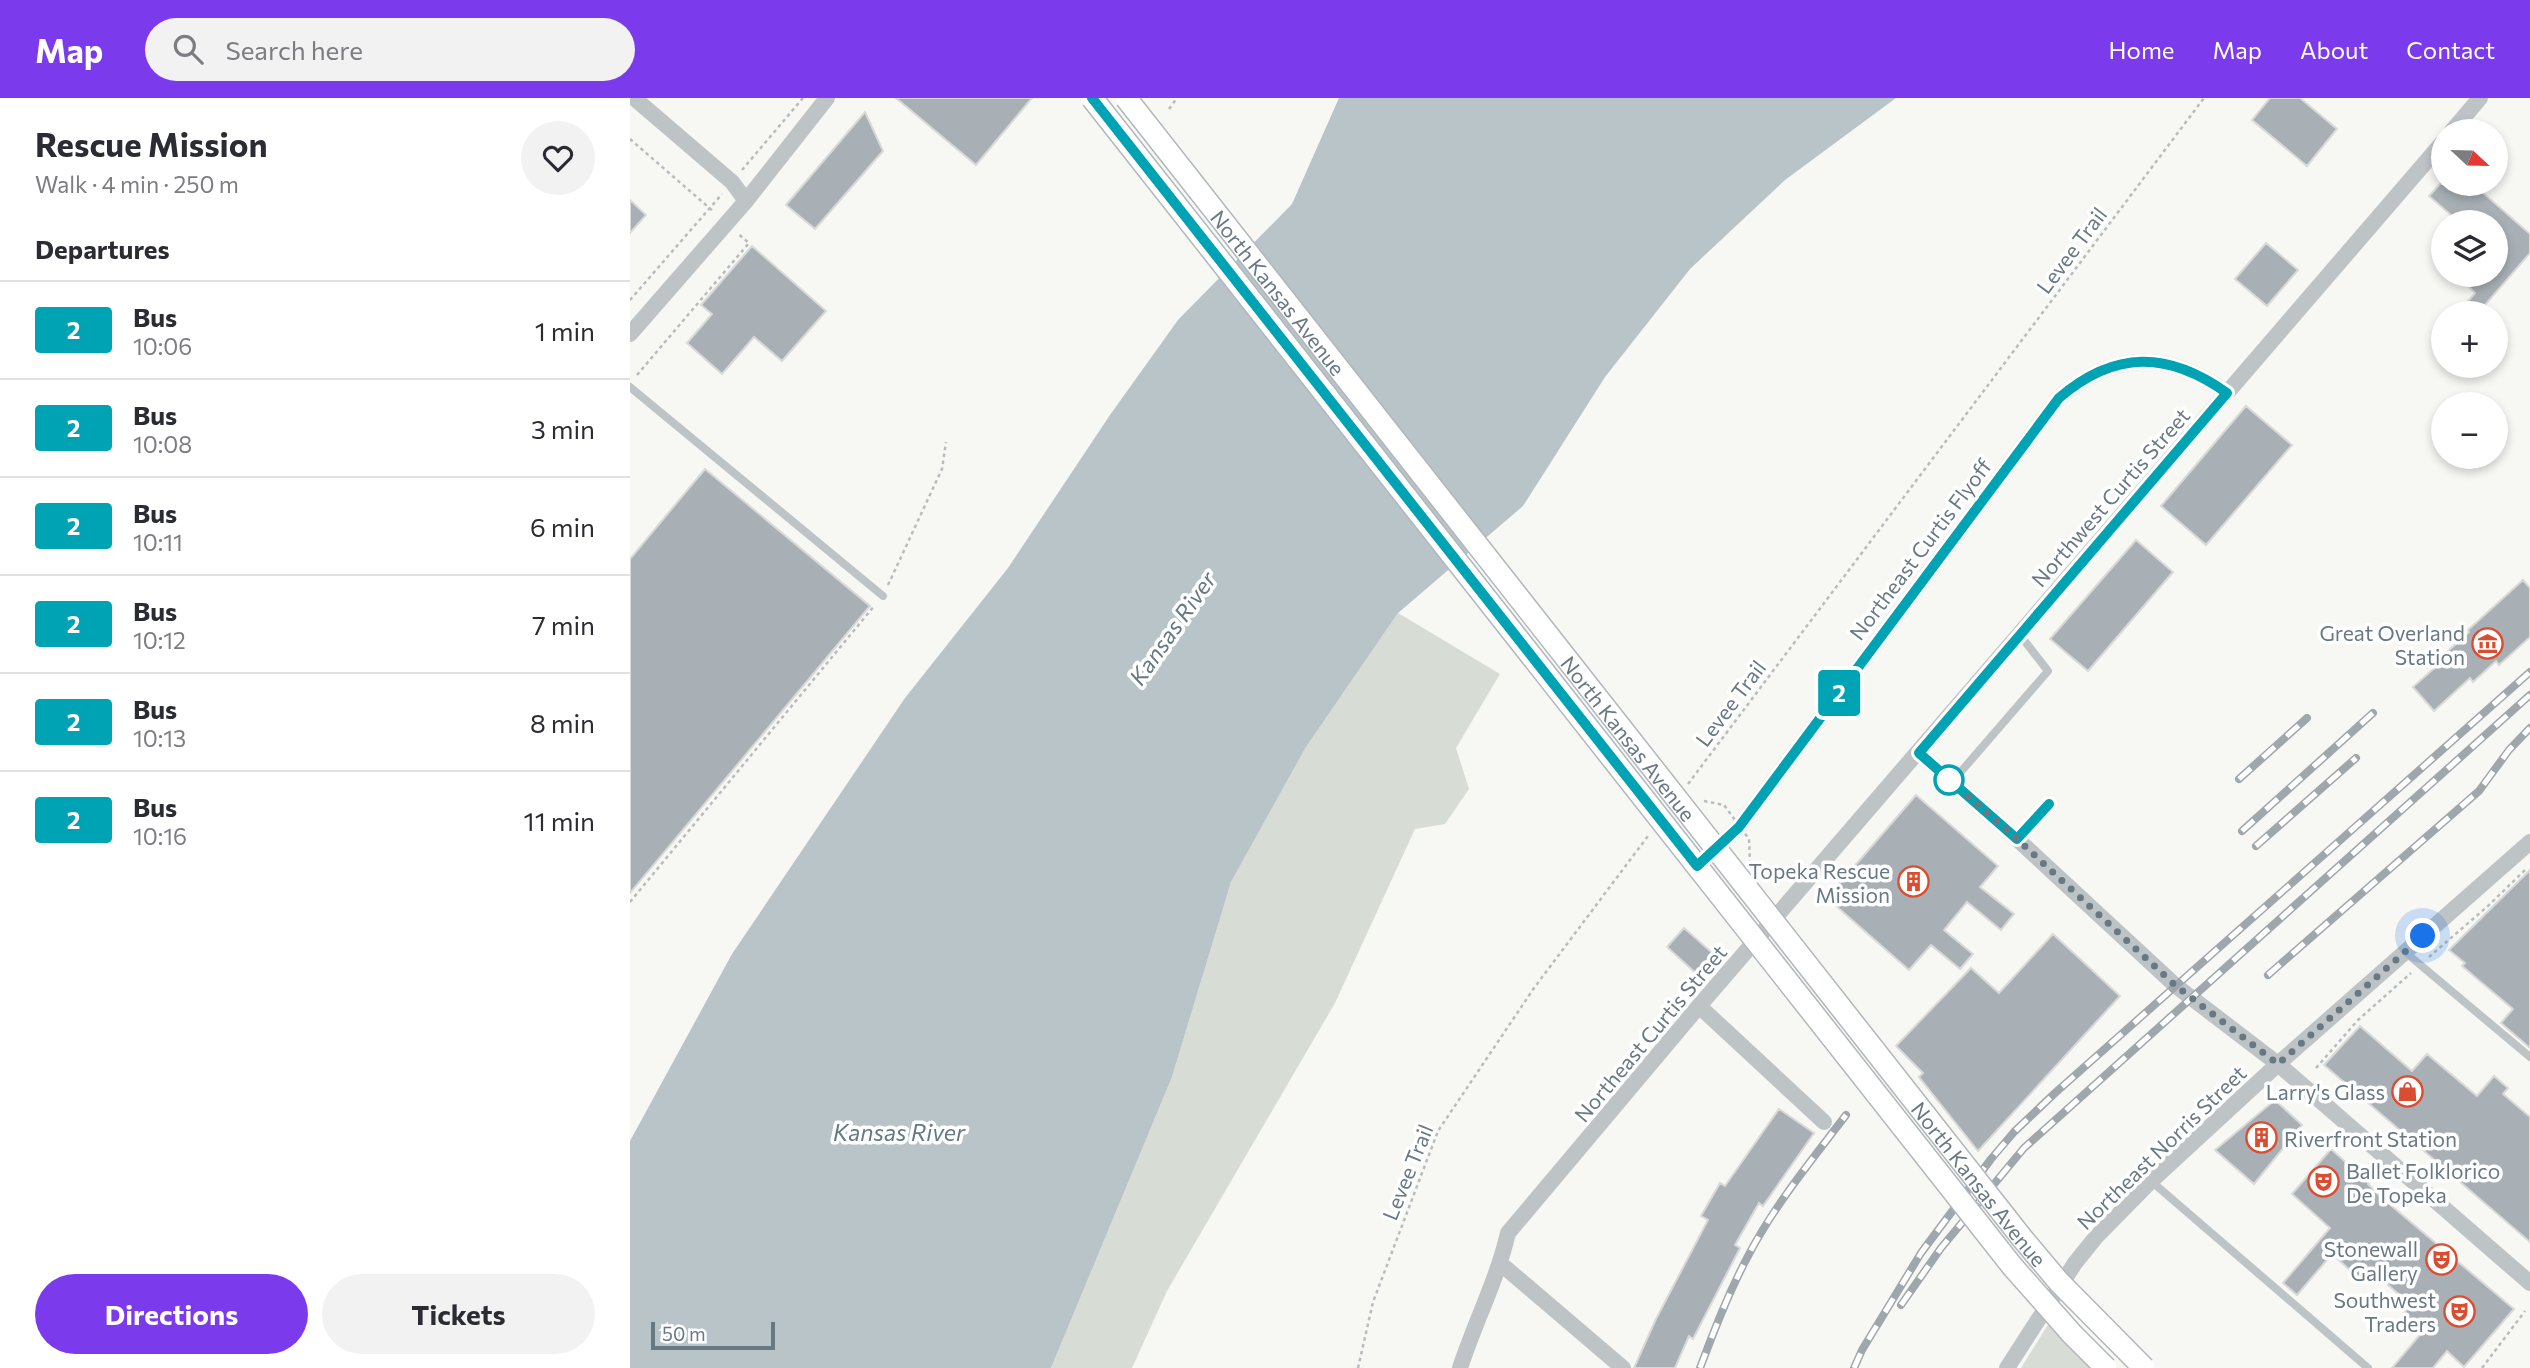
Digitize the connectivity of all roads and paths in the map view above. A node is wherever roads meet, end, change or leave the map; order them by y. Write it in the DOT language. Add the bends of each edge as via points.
graph roads {
  1 [pos="634,98"];
  2 [pos="803,98"];
  3 [pos="827,98"];
  4 [pos="1092,98"];
  5 [pos="1126,98"];
  6 [pos="1177,98"];
  7 [pos="2204,98"];
  8 [pos="2480,98"];
  9 [pos="1168,109"];
  10 [pos="2462,119"];
  11 [pos="630,139"];
  12 [pos="2431,156"];
  13 [pos="732,182"];
  14 [pos="746,201"];
  15 [pos="710,207"];
  16 [pos="726,223"];
  17 [pos="630,300"];
  18 [pos="630,334"];
  19 [pos="630,385"];
  20 [pos="2227,393"];
  21 [pos="946,442"];
  22 [pos="883,596"];
  23 [pos="2020,635"];
  24 [pos="1919,753"];
  25 [pos="1952,782"];
  26 [pos="1686,787"];
  27 [pos="2049,804"];
  28 [pos="1654,828"];
  29 [pos="2017,839"];
  30 [pos="2529,844"];
  31 [pos="1716,849"];
  32 [pos="1697,866"];
  33 [pos="630,902"];
  34 [pos="2405,952"];
  35 [pos="1699,1006"];
  36 [pos="2530,1057"];
  37 [pos="2278,1064"];
  38 [pos="1825,1122"];
  39 [pos="2151,1181"];
  40 [pos="1501,1264"];
  41 [pos="2530,1283"];
  42 [pos="2525,1311"];
  43 [pos="1358,1368"];
  44 [pos="1460,1368"];
  45 [pos="1623,1368"];
  46 [pos="2007,1368"];
  47 [pos="2106,1368"];
  48 [pos="2144,1368"];
  49 [pos="2368,1368"];
  50 [pos="2482,1368"];
  1 -- 13 [label="street"];
  2 -- 13 [label="path"];
  3 -- 14 [label="street"];
  4 -- 32 [label="main road, North Kansas Avenue, bridge"];
  5 -- 31 [label="main road, North Kansas Avenue, bridge"];
  6 -- 9 [label="path"];
  7 -- 26 [label="path, Levee Trail"];
  8 -- 10 [label="street"];
  11 -- 15 [label="path"];
  12 -- 20 [label="street, Northwest Curtis Street"];
  13 -- 14 [label="street"];
  13 -- 15 [label="path"];
  14 -- 16 [label="street"];
  15 -- 16 [label="path"];
  15 -- 17 [label="path"];
  16 -- 18 [label="street"];
  16 -- 19 [label="path" via="749,243"];
  19 -- 22 [label="lane"];
  20 -- 23 [label="street, Northwest Curtis Street"];
  20 -- 31 [label="street, Northeast Curtis Flyoff" via="2175,365 2145,361 2106,369 2059,398 1739,827"];
  21 -- 22 [label="path" via="943,469"];
  22 -- 33 [label="path"];
  23 -- 24 [label="street, Northwest Curtis Street"];
  23 -- 25 [label="lane" via="2048,671"];
  24 -- 25 [label="street"];
  24 -- 35 [label="street, Northeast Curtis Street"];
  25 -- 29 [label="street"];
  27 -- 29 [label="lane"];
  28 -- 43 [label="path, Levee Trail" via="1534,988 1438,1131 1373,1303"];
  29 -- 37 [label="street" via="2176,986"];
  30 -- 34 [label="street, Northeast Norris Street"];
  31 -- 32 [label="street, Northeast Curtis Flyoff"];
  31 -- 48 [label="main road, North Kansas Avenue, bridge" via="2022,1238"];
  32 -- 47 [label="main road, North Kansas Avenue, bridge" via="2012,1266"];
  34 -- 36 [label="lane"];
  34 -- 37 [label="street, Northeast Norris Street"];
  35 -- 38 [label="street"];
  35 -- 40 [label="street, Northeast Curtis Street" via="1508,1233"];
  37 -- 39 [label="street, Northeast Norris Street"];
  37 -- 41 [label="street"];
  39 -- 46 [label="street, Northeast Norris Street" via="2082,1254"];
  39 -- 49 [label="lane"];
  40 -- 44 [label="street, Northeast Curtis Street"];
  40 -- 45 [label="street"];
  42 -- 50 [label="path"];
}
